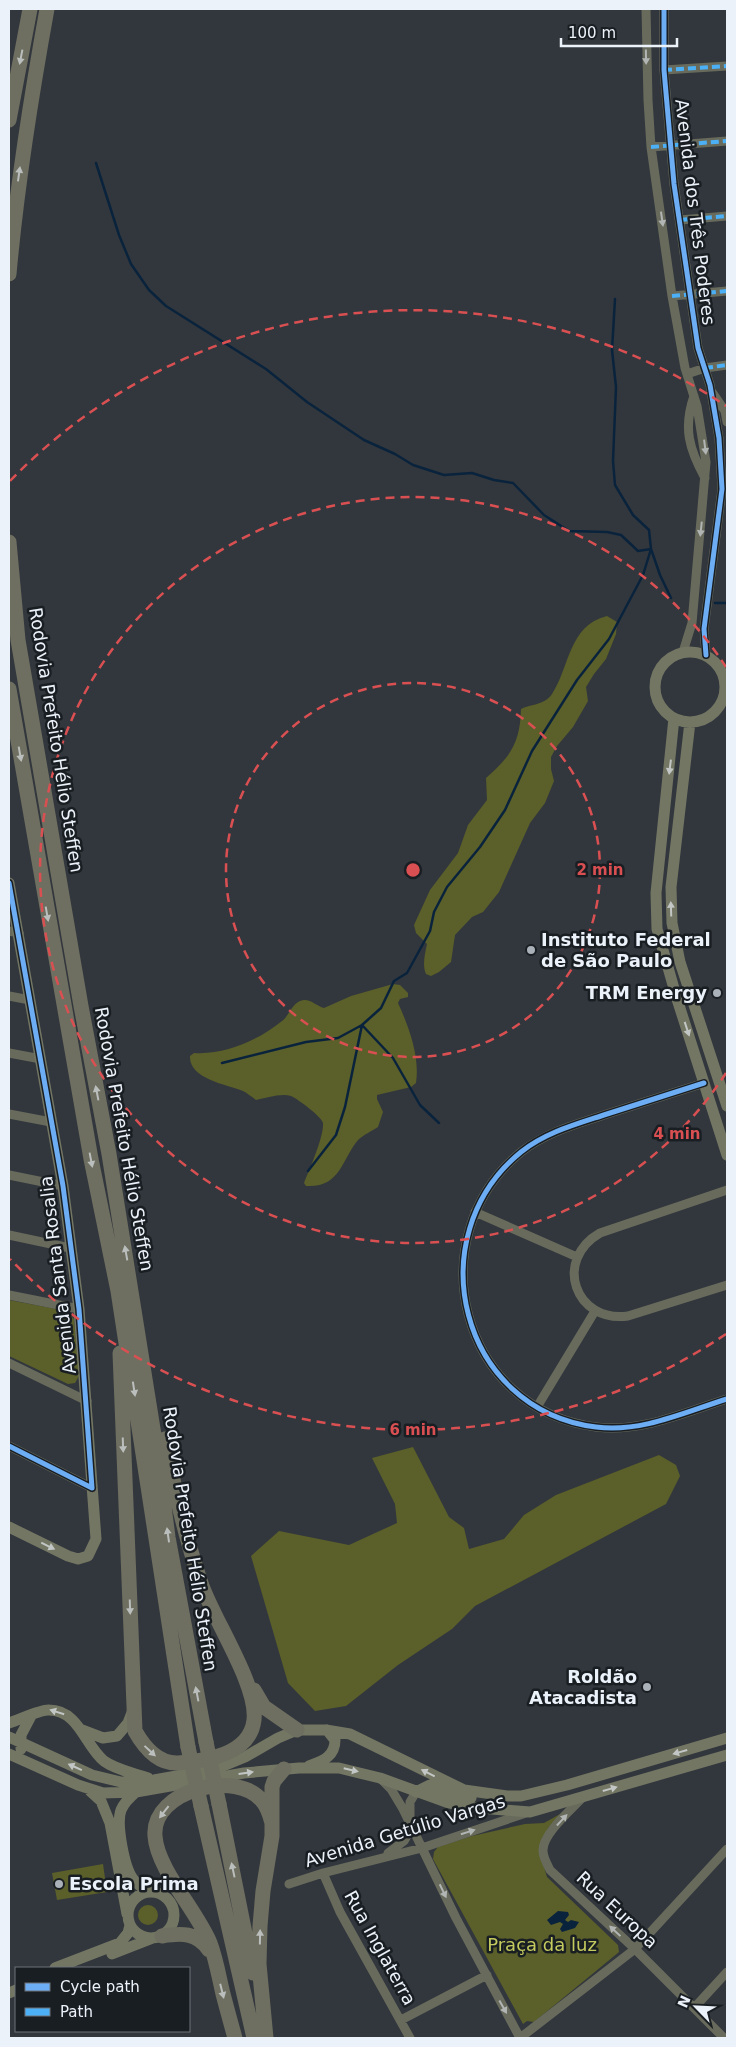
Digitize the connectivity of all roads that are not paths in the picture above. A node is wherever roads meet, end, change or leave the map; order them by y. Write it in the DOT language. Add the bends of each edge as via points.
graph roads {
  1 [pos="30,9"];
  2 [pos="48,9"];
  3 [pos="646,9"];
  4 [pos="664,9"];
  5 [pos="727,66"];
  6 [pos="664,70"];
  7 [pos="9,120"];
  8 [pos="727,141"];
  9 [pos="670,145"];
  10 [pos="651,146"];
  11 [pos="727,216"];
  12 [pos="680,220"];
  13 [pos="9,274"];
  14 [pos="727,291"];
  15 [pos="690,294"];
  16 [pos="672,296"];
  17 [pos="727,365"];
  18 [pos="705,368"];
  19 [pos="687,374"];
  20 [pos="711,390"];
  21 [pos="694,396"];
  22 [pos="713,403"];
  23 [pos="697,406"];
  24 [pos="727,422"];
  25 [pos="717,427"];
  26 [pos="702,428"];
  27 [pos="724,466"];
  28 [pos="706,469"];
  29 [pos="706,481"];
  30 [pos="9,542"];
  31 [pos="683,652"];
  32 [pos="706,656"];
  33 [pos="726,683"];
  34 [pos="9,689"];
  35 [pos="674,718"];
  36 [pos="690,722"];
  37 [pos="9,883"];
  38 [pos="14,932"];
  39 [pos="9,996"];
  40 [pos="30,1000"];
  41 [pos="9,1053"];
  42 [pos="41,1059"];
  43 [pos="704,1083"];
  44 [pos="727,1106"];
  45 [pos="9,1114"];
  46 [pos="51,1122"];
  47 [pos="727,1155"];
  48 [pos="9,1175"];
  49 [pos="63,1186"];
  50 [pos="727,1190"];
  51 [pos="475,1212"];
  52 [pos="9,1235"];
  53 [pos="70,1248"];
  54 [pos="577,1257"];
  55 [pos="727,1285"];
  56 [pos="125,1290"];
  57 [pos="9,1294"];
  58 [pos="79,1309"];
  59 [pos="595,1311"];
  60 [pos="9,1363"];
  61 [pos="727,1399"];
  62 [pos="87,1401"];
  63 [pos="537,1406"];
  64 [pos="9,1446"];
  65 [pos="92,1488"];
  66 [pos="9,1527"];
  67 [pos="234,1654"];
  68 [pos="134,1708"];
  69 [pos="31,1716"];
  70 [pos="9,1723"];
  71 [pos="80,1728"];
  72 [pos="297,1730"];
  73 [pos="327,1730"];
  74 [pos="9,1737"];
  75 [pos="727,1738"];
  76 [pos="20,1742"];
  77 [pos="9,1754"];
  78 [pos="727,1755"];
  79 [pos="27,1762"];
  80 [pos="305,1768"];
  81 [pos="284,1769"];
  82 [pos="380,1778"];
  83 [pos="154,1780"];
  84 [pos="90,1790"];
  85 [pos="136,1792"];
  86 [pos="416,1792"];
  87 [pos="507,1796"];
  88 [pos="583,1797"];
  89 [pos="530,1812"];
  90 [pos="272,1823"];
  91 [pos="411,1829"];
  92 [pos="422,1848"];
  93 [pos="727,1849"];
  94 [pos="382,1857"];
  95 [pos="323,1873"];
  96 [pos="290,1884"];
  97 [pos="152,1891"];
  98 [pos="129,1920"];
  99 [pos="157,1937"];
  100 [pos="635,1949"];
  101 [pos="216,1964"];
  102 [pos="57,1967"];
  103 [pos="75,1967"];
  104 [pos="727,1972"];
  105 [pos="487,1976"];
  106 [pos="694,2008"];
  107 [pos="401,2020"];
  108 [pos="235,2038"];
  109 [pos="254,2038"];
  110 [pos="265,2038"];
  111 [pos="410,2038"];
  112 [pos="520,2038"];
  113 [pos="724,2038"];
  1 -- 7 [label="highway, one-way"];
  13 -- 2 [label="highway, one-way" via="26,123"];
  3 -- 10 [label="street, Avenida dos Três Poderes, one-way"];
  4 -- 6 [label="street, Avenida dos Três Poderes"];
  5 -- 6 [label="street"];
  6 -- 9 [label="street, Avenida dos Três Poderes"];
  8 -- 9 [label="street"];
  9 -- 10 [label="street"];
  9 -- 12 [label="street, Avenida dos Três Poderes"];
  10 -- 16 [label="street, Avenida dos Três Poderes, one-way"];
  11 -- 12 [label="street"];
  12 -- 15 [label="street, Avenida dos Três Poderes"];
  14 -- 15 [label="street"];
  15 -- 16 [label="street"];
  15 -- 18 [label="street, Avenida dos Três Poderes" via="698,348"];
  16 -- 19 [label="street, Avenida dos Três Poderes"];
  17 -- 18 [label="street"];
  18 -- 19 [label="street"];
  18 -- 20 [label="street, Avenida dos Três Poderes"];
  19 -- 21 [label="street, Avenida dos Três Poderes"];
  20 -- 22 [label="street, Avenida dos Três Poderes"];
  20 -- 24 [label="street" via="722,405"];
  21 -- 23 [label="street, Avenida dos Três Poderes"];
  21 -- 29 [label="street" via="688,418 690,442"];
  22 -- 23 [label="street"];
  22 -- 25 [label="street, Avenida dos Três Poderes"];
  23 -- 26 [label="street, Avenida dos Três Poderes"];
  25 -- 26 [label="street"];
  25 -- 27 [label="street, Avenida dos Três Poderes"];
  26 -- 28 [label="street, Avenida dos Três Poderes, one-way"];
  27 -- 28 [label="street"];
  27 -- 32 [label="street, Avenida dos Três Poderes" via="704,629"];
  28 -- 29 [label="street, Avenida dos Três Poderes"];
  29 -- 31 [label="street, Avenida dos Três Poderes, one-way" via="692,622"];
  56 -- 30 [label="highway, Rodovia Prefeito Hélio Steffen, one-way" via="18,640"];
  31 -- 32 [label="main road"];
  31 -- 35 [label="main road" via="664,663 655,682 659,703"];
  32 -- 33 [label="main road" via="715,662"];
  33 -- 36 [label="main road" via="720,705 712,714"];
  34 -- 56 [label="highway, Rodovia Prefeito Hélio Steffen, one-way" via="91,1159"];
  35 -- 36 [label="main road"];
  35 -- 43 [label="main road, one-way" via="656,913 661,947"];
  44 -- 36 [label="main road, one-way" via="680,962 672,923 671,887"];
  37 -- 38 [label="main road, Avenida Santa Rosalia"];
  38 -- 40 [label="main road, Avenida Santa Rosalia"];
  39 -- 40 [label="street"];
  40 -- 42 [label="main road, Avenida Santa Rosalia"];
  41 -- 42 [label="street"];
  42 -- 46 [label="main road, Avenida Santa Rosalia"];
  43 -- 47 [label="main road"];
  43 -- 51 [label="street" via="558,1130 539,1140 504,1168"];
  45 -- 46 [label="street"];
  46 -- 49 [label="main road, Avenida Santa Rosalia"];
  48 -- 49 [label="street"];
  49 -- 53 [label="main road, Avenida Santa Rosalia"];
  50 -- 54 [label="street" via="600,1233 588,1240"];
  51 -- 54 [label="street"];
  51 -- 63 [label="street" via="463,1263 468,1315 477,1341 491,1365 509,1386"];
  52 -- 53 [label="street"];
  53 -- 58 [label="main road, Avenida Santa Rosalia"];
  54 -- 59 [label="street" via="574,1271 577,1290"];
  55 -- 59 [label="street" via="628,1316 614,1317"];
  56 -- 67 [label="highway" via="153,1372 179,1508 202,1585"];
  56 -- 68 [label="highway, one-way"];
  56 -- 109 [label="highway, Rodovia Prefeito Hélio Steffen, one-way, bridge" via="188,1747"];
  110 -- 56 [label="highway, Rodovia Prefeito Hélio Steffen, one-way, bridge" via="206,1742"];
  57 -- 58 [label="street"];
  58 -- 62 [label="main road, Avenida Santa Rosalia"];
  59 -- 63 [label="street"];
  60 -- 62 [label="street"];
  61 -- 63 [label="street" via="637,1427 623,1428 582,1425"];
  62 -- 65 [label="main road, Avenida Santa Rosalia"];
  64 -- 65 [label="street"];
  66 -- 65 [label="main road, Avenida Santa Rosalia, one-way" via="68,1556 78,1559 88,1556 96,1539"];
  68 -- 67 [label="highway, one-way" via="135,1731 148,1751 158,1758 176,1763 227,1754 244,1741 254,1720 252,1699"];
  67 -- 72 [label="highway" via="264,1707"];
  68 -- 71 [label="main road" via="118,1736 102,1738"];
  69 -- 70 [label="main road"];
  71 -- 69 [label="main road, one-way" via="56,1710 41,1711"];
  69 -- 76 [label="main road" via="24,1726"];
  71 -- 83 [label="main road" via="103,1759"];
  72 -- 73 [label="main road, Avenida Getúlio Vargas"];
  72 -- 83 [label="main road" via="216,1769"];
  73 -- 80 [label="main road" via="335,1740 333,1752"];
  87 -- 73 [label="main road, Avenida Getúlio Vargas, one-way" via="464,1790 350,1734"];
  74 -- 76 [label="main road"];
  75 -- 87 [label="main road, Avenida Getúlio Vargas, one-way" via="567,1785"];
  76 -- 79 [label="main road"];
  83 -- 76 [label="main road, one-way" via="121,1782 105,1779"];
  77 -- 79 [label="main road"];
  88 -- 78 [label="main road, Avenida Getúlio Vargas, one-way"];
  79 -- 84 [label="main road"];
  80 -- 81 [label="main road, Avenida Getúlio Vargas"];
  80 -- 82 [label="main road, Avenida Getúlio Vargas, one-way" via="338,1768"];
  85 -- 81 [label="main road, Avenida Getúlio Vargas, one-way"];
  81 -- 90 [label="highway" via="272,1787"];
  82 -- 86 [label="main road, Avenida Getúlio Vargas"];
  82 -- 91 [label="street" via="391,1789"];
  84 -- 85 [label="main road, Avenida Getúlio Vargas" via="118,1794"];
  84 -- 98 [label="main road" via="101,1801 110,1823"];
  85 -- 97 [label="main road" via="121,1810 119,1827 128,1872 137,1884"];
  86 -- 87 [label="main road" via="430,1785 456,1795 491,1801"];
  86 -- 89 [label="main road, Avenida Getúlio Vargas" via="467,1807"];
  86 -- 91 [label="street" via="410,1802"];
  88 -- 89 [label="main road, Avenida Getúlio Vargas"];
  100 -- 88 [label="street, Rua Europa, one-way" via="550,1870 543,1854 547,1836"];
  92 -- 89 [label="street, Avenida Getúlio Vargas, one-way"];
  90 -- 101 [label="highway, one-way" via="263,1801 240,1786 226,1785 186,1792 160,1813 154,1834 160,1857 206,1936"];
  110 -- 90 [label="highway, one-way" via="259,1964 260,1926"];
  91 -- 92 [label="street"];
  91 -- 94 [label="street" via="404,1841"];
  92 -- 94 [label="street, Avenida Getúlio Vargas"];
  92 -- 105 [label="street, one-way"];
  93 -- 100 [label="street"];
  94 -- 95 [label="street, Avenida Getúlio Vargas"];
  95 -- 96 [label="street, Avenida Getúlio Vargas"];
  95 -- 107 [label="street, Rua Inglaterra" via="340,1912"];
  97 -- 98 [label="main road" via="138,1895 132,1901"];
  97 -- 99 [label="main road" via="166,1897 174,1910 172,1925"];
  98 -- 99 [label="main road" via="135,1932 143,1937"];
  98 -- 102 [label="main road" via="128,1933 120,1944"];
  99 -- 101 [label="highway" via="194,1936 206,1945"];
  99 -- 103 [label="main road"];
  100 -- 106 [label="street, Rua Europa"];
  100 -- 112 [label="street"];
  101 -- 108 [label="highway, one-way"];
  104 -- 106 [label="street"];
  105 -- 107 [label="street"];
  105 -- 112 [label="street, one-way"];
  106 -- 113 [label="street, Rua Europa"];
  107 -- 111 [label="street, Rua Inglaterra"];
}
